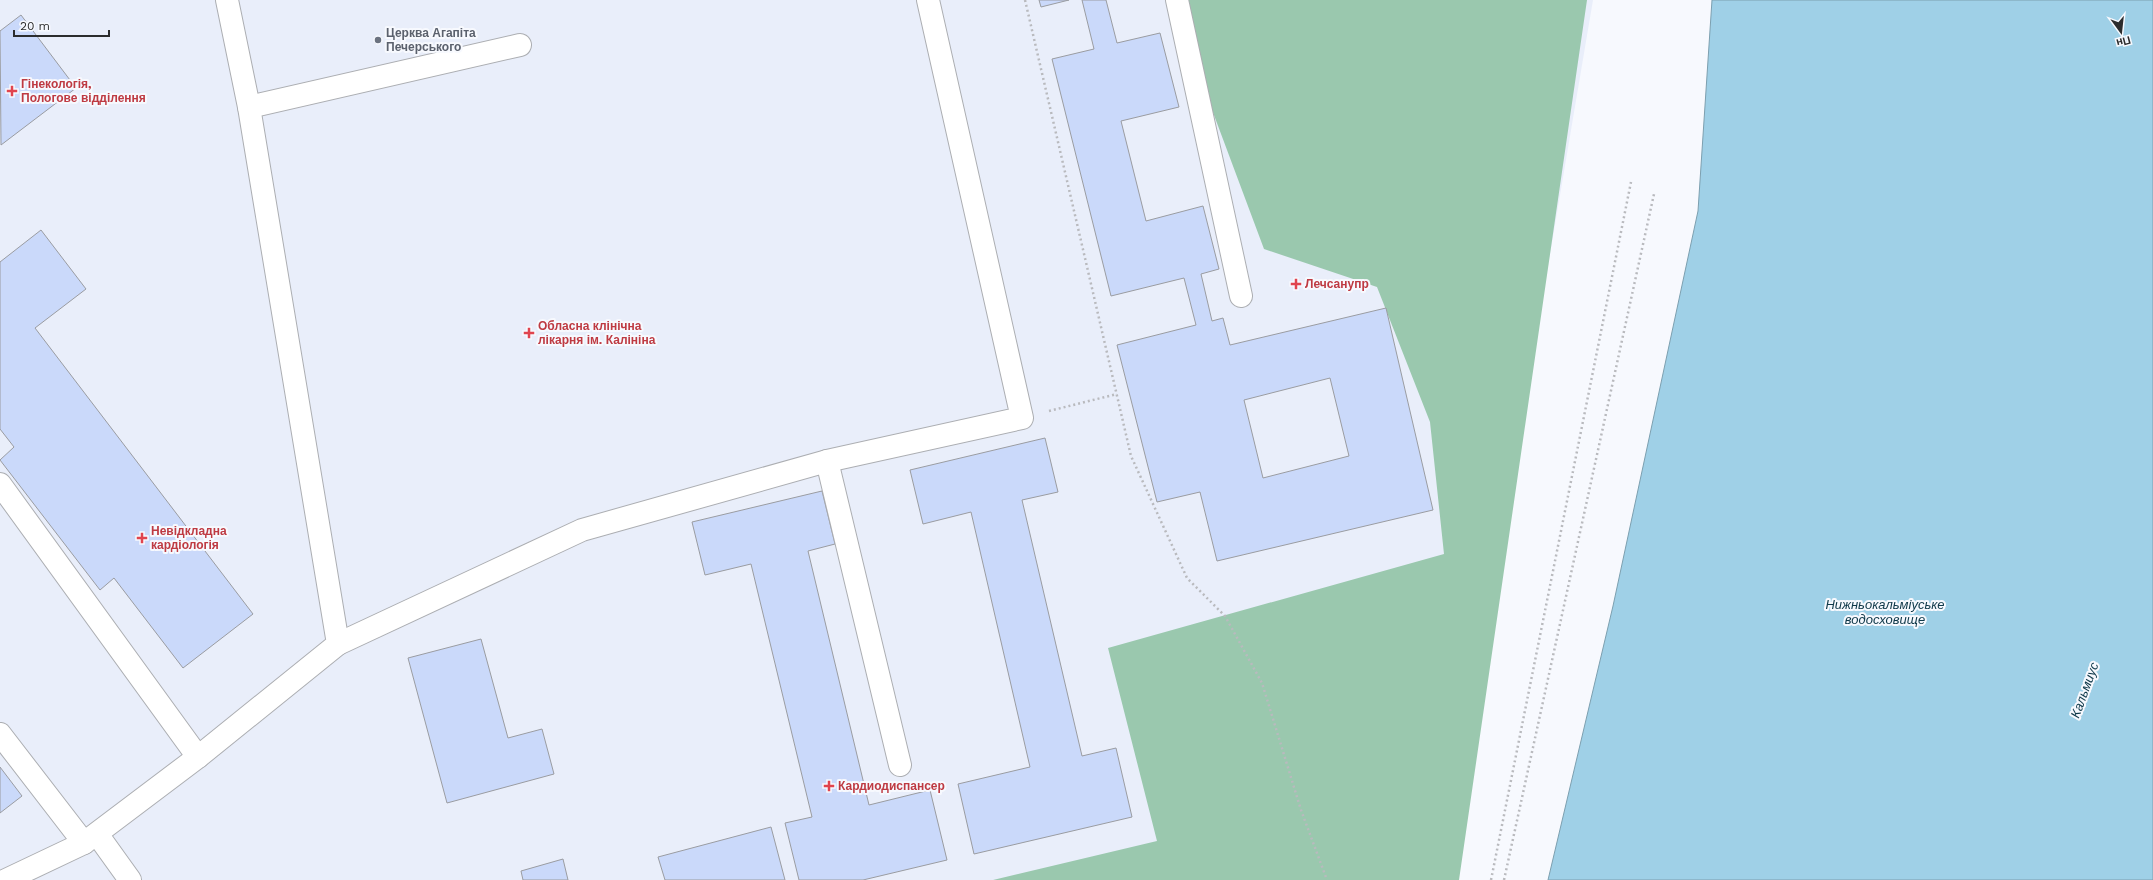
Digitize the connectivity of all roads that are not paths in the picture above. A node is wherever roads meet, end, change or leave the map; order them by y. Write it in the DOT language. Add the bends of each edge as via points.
graph roads {
  1 [pos="227,0"];
  2 [pos="928,0"];
  3 [pos="1177,0"];
  4 [pos="520,45"];
  5 [pos="249,107"];
  6 [pos="1241,296"];
  7 [pos="827,461"];
  8 [pos="0,484"];
  9 [pos="338,644"];
  10 [pos="0,734"];
  11 [pos="198,757"];
  12 [pos="900,765"];
  13 [pos="91,839"];
  14 [pos="6,880"];
  15 [pos="130,880"];
  1 -- 5 [label="lane"];
  2 -- 7 [label="lane" via="1022,418"];
  3 -- 6 [label="lane"];
  4 -- 5 [label="lane"];
  5 -- 9 [label="lane"];
  7 -- 9 [label="lane" via="582,530"];
  7 -- 12 [label="lane"];
  8 -- 11 [label="lane"];
  9 -- 11 [label="lane"];
  10 -- 13 [label="lane"];
  11 -- 13 [label="lane"];
  13 -- 14 [label="lane"];
  13 -- 15 [label="lane"];
}
